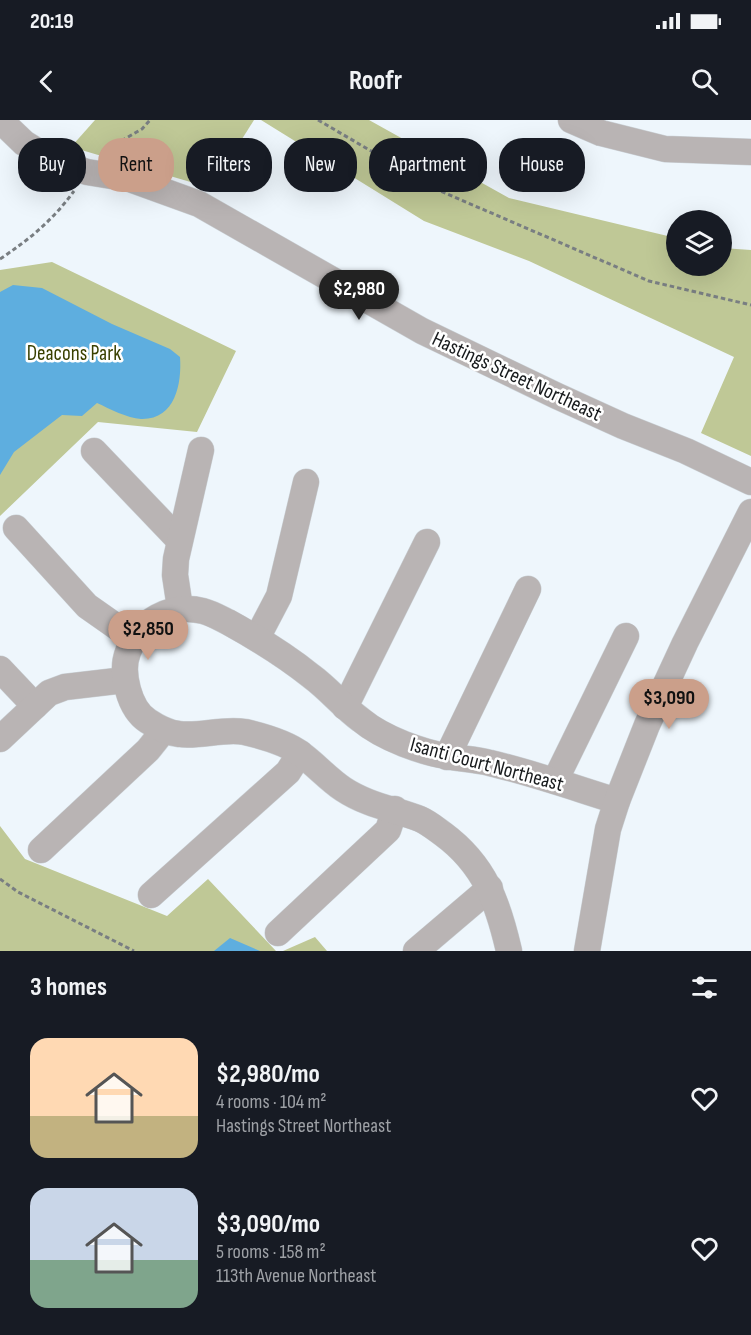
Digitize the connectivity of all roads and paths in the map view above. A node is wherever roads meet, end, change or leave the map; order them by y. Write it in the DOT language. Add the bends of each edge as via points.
graph roads {
  1 [pos="0,120"];
  2 [pos="318,120"];
  3 [pos="571,120"];
  4 [pos="751,152"];
  5 [pos="751,305"];
  6 [pos="201,450"];
  7 [pos="94,451"];
  8 [pos="306,482"];
  9 [pos="751,482"];
  10 [pos="751,512"];
  11 [pos="16,528"];
  12 [pos="179,540"];
  13 [pos="427,542"];
  14 [pos="528,589"];
  15 [pos="180,609"];
  16 [pos="626,636"];
  17 [pos="257,638"];
  18 [pos="134,639"];
  19 [pos="0,669"];
  20 [pos="125,680"];
  21 [pos="35,706"];
  22 [pos="345,707"];
  23 [pos="164,730"];
  24 [pos="0,739"];
  25 [pos="300,753"];
  26 [pos="447,757"];
  27 [pos="555,781"];
  28 [pos="617,801"];
  29 [pos="395,809"];
  30 [pos="41,850"];
  31 [pos="0,879"];
  32 [pos="490,888"];
  33 [pos="151,895"];
  34 [pos="278,933"];
  35 [pos="134,951"];
  36 [pos="416,951"];
  37 [pos="509,951"];
  38 [pos="587,951"];
  1 -- 9 [label="street, Hastings Street Northeast" via="24,143 53,161 87,172 130,178 199,204 422,331"];
  2 -- 5 [label="path" via="438,190 649,281"];
  3 -- 4 [label="street" via="601,133 665,149"];
  6 -- 12 [label="street"];
  7 -- 12 [label="street"];
  8 -- 17 [label="street" via="279,596"];
  10 -- 28 [label="street" via="685,643"];
  11 -- 18 [label="street" via="87,606"];
  12 -- 15 [label="street" via="175,575"];
  13 -- 22 [label="street"];
  14 -- 26 [label="street"];
  15 -- 17 [label="street, Isanti Court Northeast" via="204,611"];
  15 -- 18 [label="street" via="163,613 146,624"];
  16 -- 27 [label="street"];
  17 -- 22 [label="street, Isanti Court Northeast" via="313,677"];
  18 -- 20 [label="street" via="124,664"];
  19 -- 21 [label="street"];
  20 -- 21 [label="street" via="65,687 49,693"];
  20 -- 23 [label="street" via="145,720"];
  21 -- 24 [label="street"];
  22 -- 26 [label="street, Isanti Court Northeast" via="384,735"];
  23 -- 25 [label="street" via="179,735 243,732"];
  23 -- 30 [label="street" via="148,750"];
  25 -- 29 [label="street" via="345,791 370,804"];
  25 -- 33 [label="street" via="288,772"];
  26 -- 27 [label="street, Isanti Court Northeast" via="479,760"];
  27 -- 28 [label="street, Isanti Court Northeast"];
  28 -- 38 [label="street" via="608,829"];
  29 -- 32 [label="street" via="425,821 456,844"];
  29 -- 34 [label="street" via="388,830"];
  31 -- 35 [label="path"];
  32 -- 36 [label="street"];
  32 -- 37 [label="street"];
}
